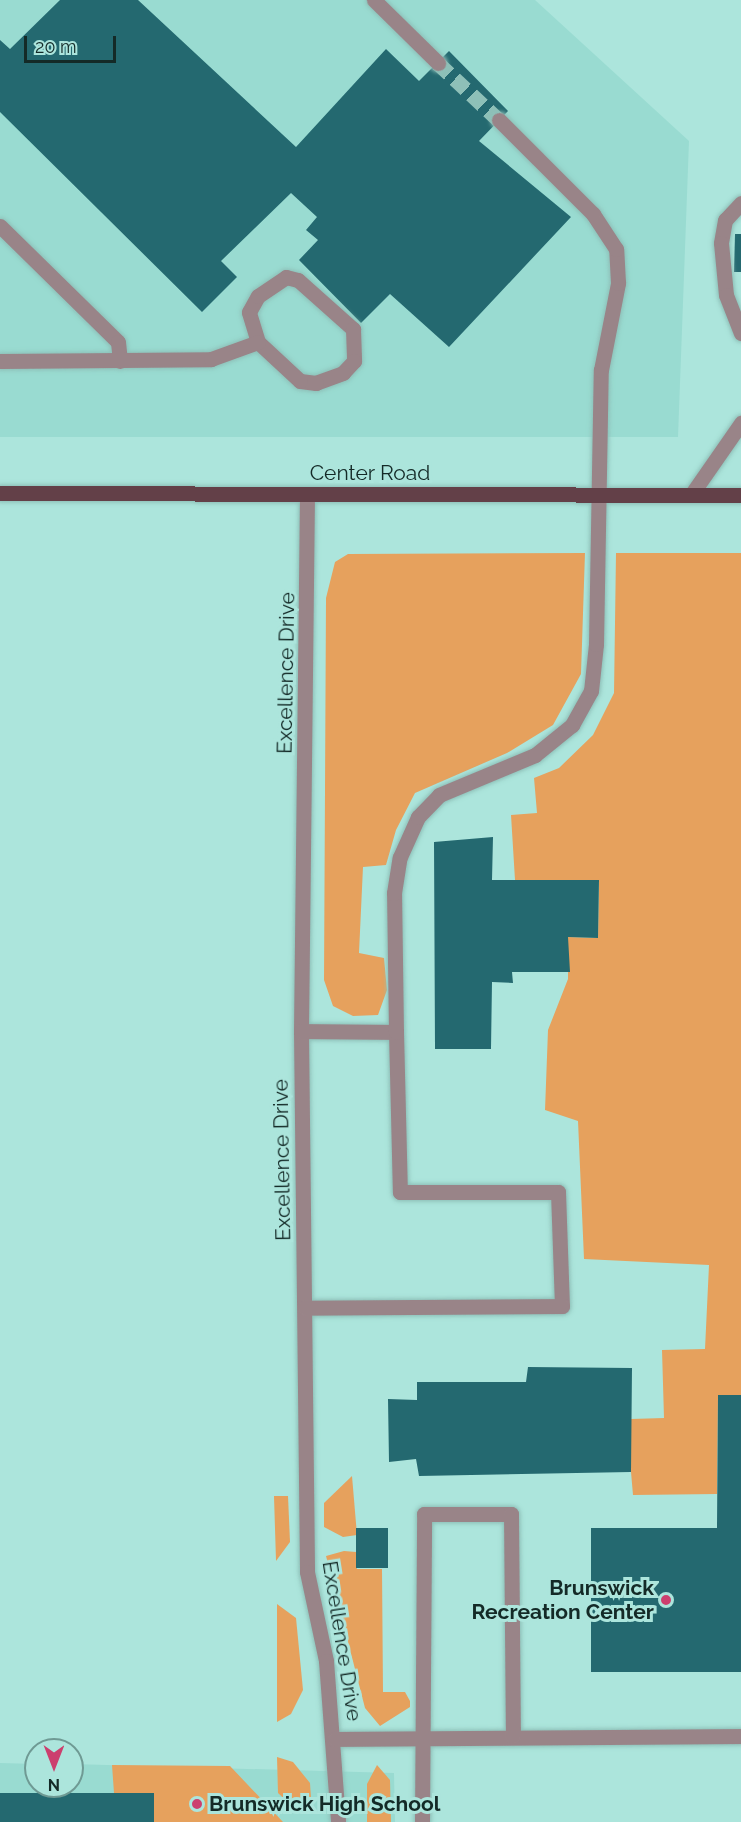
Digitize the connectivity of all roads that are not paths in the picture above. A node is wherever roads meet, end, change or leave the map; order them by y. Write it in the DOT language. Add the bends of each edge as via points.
graph roads {
  1 [pos="374,0"];
  2 [pos="438,63"];
  3 [pos="499,120"];
  4 [pos="741,203"];
  5 [pos="0,226"];
  6 [pos="741,333"];
  7 [pos="258,342"];
  8 [pos="0,361"];
  9 [pos="120,362"];
  10 [pos="741,423"];
  11 [pos="0,493"];
  12 [pos="601,493"];
  13 [pos="307,494"];
  14 [pos="690,495"];
  15 [pos="741,495"];
  16 [pos="302,1030"];
  17 [pos="396,1032"];
  18 [pos="304,1308"];
  19 [pos="513,1736"];
  20 [pos="741,1736"];
  21 [pos="421,1738"];
  22 [pos="335,1739"];
  23 [pos="338,1822"];
  24 [pos="422,1822"];
  1 -- 2 [label="street"];
  3 -- 12 [label="street" via="593,214 616,249 618,283 601,370"];
  4 -- 6 [label="street" via="725,220 721,243 726,295"];
  5 -- 9 [label="street" via="118,342"];
  7 -- 7 [label="street" via="285,371 316,383 343,373 354,361 356,344 344,318 298,280 286,278 258,296 249,312"];
  7 -- 9 [label="street" via="211,359"];
  8 -- 9 [label="street"];
  10 -- 14 [label="street"];
  11 -- 13 [label="main road, Center Road"];
  12 -- 13 [label="main road, Center Road"];
  12 -- 14 [label="main road, Center Road"];
  12 -- 17 [label="street" via="591,691 572,725 535,755 439,795 418,817 400,856 394,893"];
  13 -- 16 [label="street, Excellence Drive"];
  14 -- 15 [label="main road, Center Road"];
  16 -- 17 [label="street"];
  16 -- 18 [label="street, Excellence Drive"];
  17 -- 18 [label="street" via="400,1192 558,1192 562,1306"];
  18 -- 22 [label="street, Excellence Drive" via="307,1572"];
  19 -- 20 [label="street"];
  19 -- 21 [label="street"];
  19 -- 21 [label="street" via="511,1514 424,1514"];
  21 -- 22 [label="street"];
  21 -- 24 [label="street"];
  22 -- 23 [label="street, Excellence Drive"];
}
